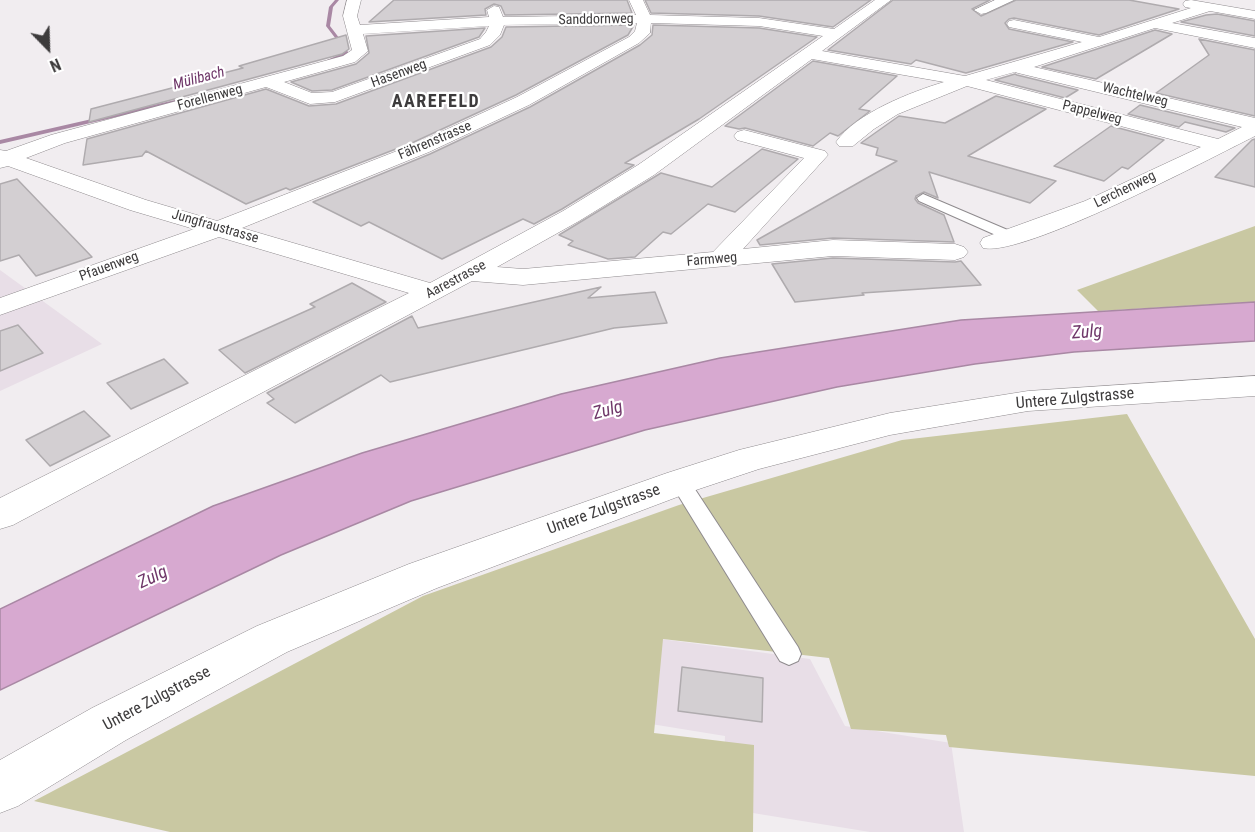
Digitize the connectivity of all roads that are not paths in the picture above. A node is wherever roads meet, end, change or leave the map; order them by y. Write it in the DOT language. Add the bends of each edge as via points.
graph roads {
  1 [pos="354,0"];
  2 [pos="494,0"];
  3 [pos="636,0"];
  4 [pos="881,0"];
  5 [pos="1007,0"];
  6 [pos="1178,2"];
  7 [pos="1210,7"];
  8 [pos="981,10"];
  9 [pos="1255,15"];
  10 [pos="645,19"];
  11 [pos="498,21"];
  12 [pos="1014,24"];
  13 [pos="1155,24"];
  14 [pos="355,30"];
  15 [pos="837,34"];
  16 [pos="1099,42"];
  17 [pos="1255,43"];
  18 [pos="809,54"];
  19 [pos="1016,67"];
  20 [pos="967,81"];
  21 [pos="268,82"];
  22 [pos="1252,131"];
  23 [pos="744,136"];
  24 [pos="846,142"];
  25 [pos="1218,145"];
  26 [pos="2,159"];
  27 [pos="923,198"];
  28 [pos="219,228"];
  29 [pos="1002,240"];
  30 [pos="955,252"];
  31 [pos="720,259"];
  32 [pos="469,273"];
  33 [pos="432,292"];
  34 [pos="0,307"];
  35 [pos="1255,386"];
  36 [pos="680,483"];
  37 [pos="0,515"];
  38 [pos="789,654"];
  39 [pos="0,788"];
  1 -- 14 [label="street, Forellenweg" via="350,16"];
  2 -- 11 [label="street"];
  3 -- 10 [label="street"];
  4 -- 15 [label="street, Aarestrasse"];
  5 -- 8 [label="street"];
  6 -- 7 [label="street"];
  7 -- 9 [label="street"];
  7 -- 13 [label="street, Pappelweg"];
  10 -- 11 [label="street, Sanddornweg"];
  10 -- 15 [label="street, Sanddornweg" via="770,17"];
  10 -- 28 [label="street, Fährenstrasse" via="642,33 624,47 501,112 422,148"];
  11 -- 14 [label="street, Sanddornweg"];
  11 -- 21 [label="street, Hasenweg" via="494,33 477,46 335,97 302,98"];
  12 -- 16 [label="street, Pappelweg"];
  13 -- 16 [label="street, Pappelweg"];
  13 -- 17 [label="street"];
  14 -- 21 [label="street, Forellenweg" via="360,46 356,55 341,63"];
  15 -- 18 [label="street, Aarestrasse"];
  16 -- 19 [label="street, Pappelweg"];
  18 -- 20 [label="street, Pappelweg"];
  18 -- 32 [label="street, Aarestrasse" via="646,170"];
  19 -- 20 [label="street, Pappelweg"];
  19 -- 22 [label="street, Wachtelweg"];
  20 -- 24 [label="street, Pappelweg" via="890,110"];
  20 -- 25 [label="street, Pappelweg"];
  21 -- 26 [label="street, Forellenweg" via="51,141"];
  22 -- 25 [label="street, Lerchenweg"];
  23 -- 31 [label="street" via="818,154"];
  25 -- 29 [label="street, Lerchenweg" via="1071,216"];
  26 -- 28 [label="street, Jungfraustrasse"];
  27 -- 29 [label="lane"];
  28 -- 33 [label="street, Jungfraustrasse"];
  28 -- 34 [label="street, Pfauenweg"];
  30 -- 31 [label="street, Farmweg" via="833,248"];
  31 -- 32 [label="street, Farmweg" via="513,278"];
  32 -- 33 [label="street, Aarestrasse"];
  33 -- 37 [label="street, Aarestrasse"];
  35 -- 36 [label="street, Untere Zulgstrasse" via="1028,402 890,424 751,459"];
  36 -- 38 [label="lane"];
  36 -- 39 [label="street, Untere Zulgstrasse" via="423,576 272,639 109,724"];
}
